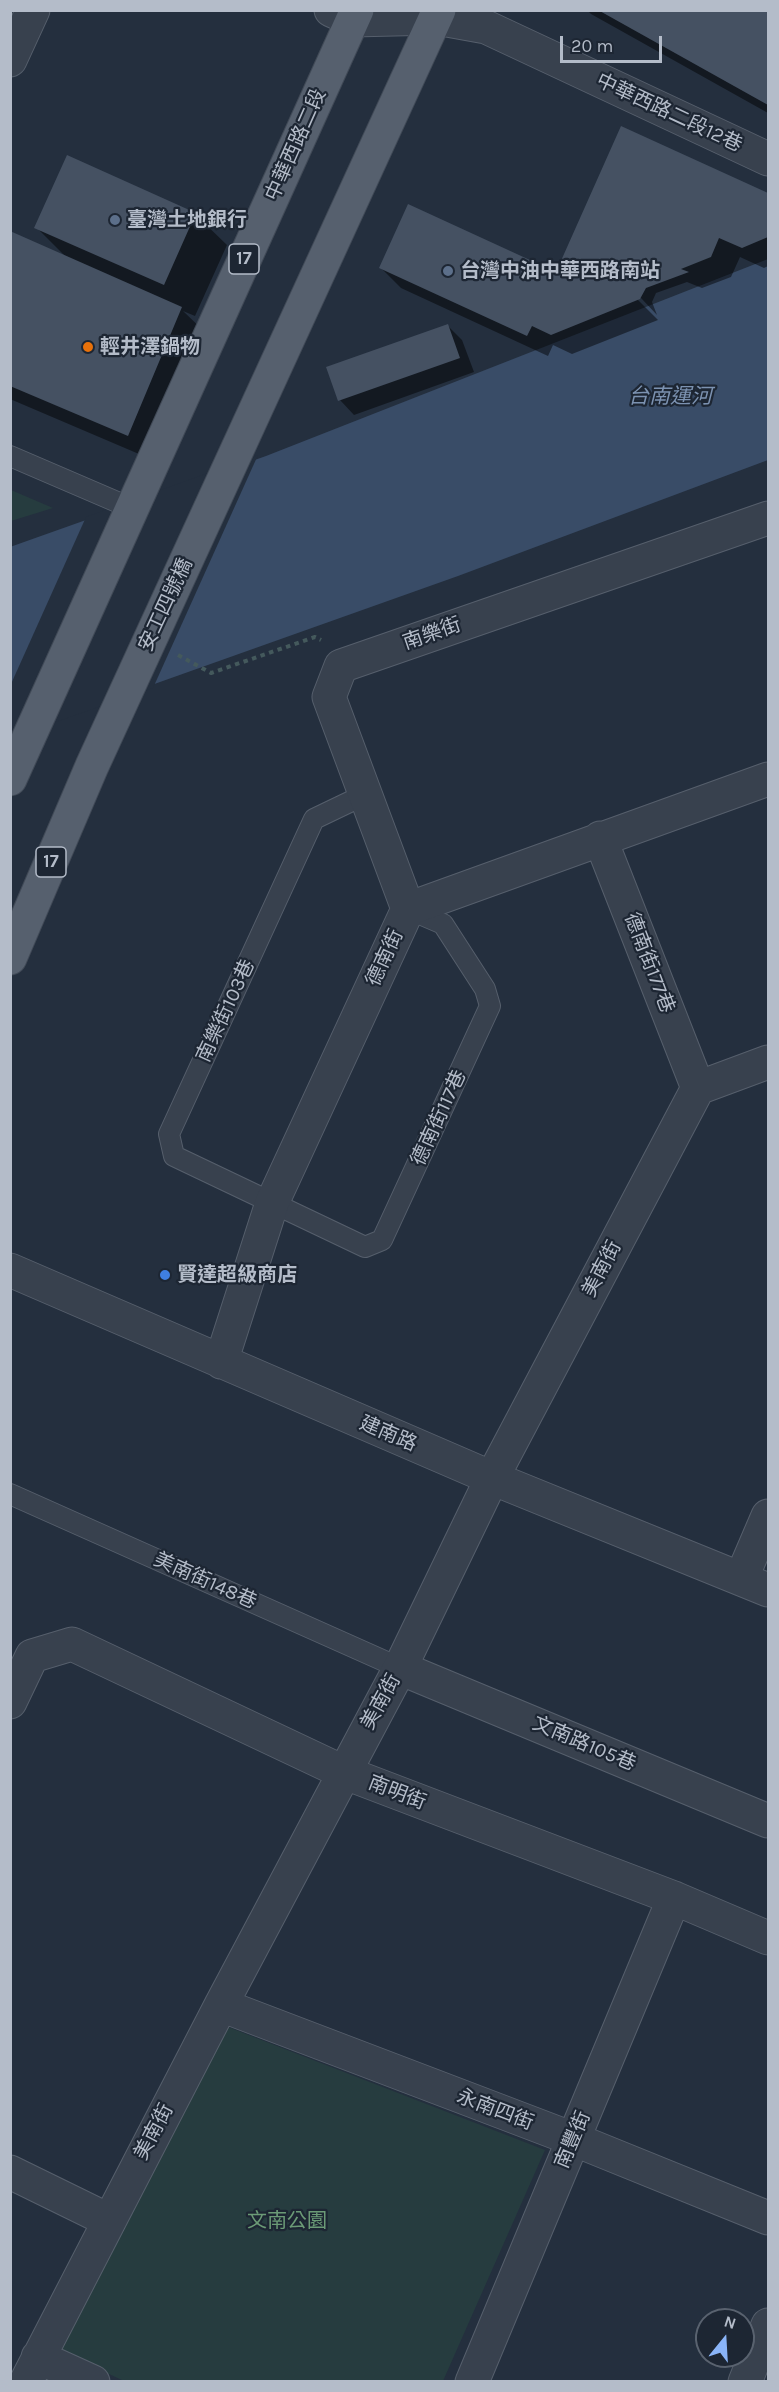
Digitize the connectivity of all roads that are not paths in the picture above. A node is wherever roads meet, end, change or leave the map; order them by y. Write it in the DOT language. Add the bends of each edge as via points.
graph roads {
  1 [pos="33,10"];
  2 [pos="347,14"];
  3 [pos="437,14"];
  4 [pos="10,60"];
  5 [pos="768,159"];
  6 [pos="10,456"];
  7 [pos="131,508"];
  8 [pos="768,518"];
  9 [pos="12,774"];
  10 [pos="768,779"];
  11 [pos="364,795"];
  12 [pos="600,838"];
  13 [pos="408,909"];
  14 [pos="10,958"];
  15 [pos="768,1062"];
  16 [pos="698,1088"];
  17 [pos="272,1203"];
  18 [pos="10,1270"];
  19 [pos="221,1362"];
  20 [pos="492,1478"];
  21 [pos="10,1494"];
  22 [pos="768,1516"];
  23 [pos="755,1584"];
  24 [pos="400,1668"];
  25 [pos="10,1702"];
  26 [pos="343,1772"];
  27 [pos="768,1821"];
  28 [pos="674,1898"];
  29 [pos="768,1938"];
  30 [pos="221,2005"];
  31 [pos="573,2139"];
  32 [pos="10,2172"];
  33 [pos="768,2218"];
  34 [pos="108,2220"];
  35 [pos="768,2325"];
  36 [pos="32,2369"];
  37 [pos="93,2382"];
  38 [pos="472,2382"];
  39 [pos="745,2382"];
  1 -- 4 [label="street"];
  2 -- 3 [label="street, 中華西路二段12巷"];
  2 -- 7 [label="main road, 中華西路二段 / 17"];
  3 -- 5 [label="street, 中華西路二段12巷" via="486,27"];
  3 -- 14 [label="main road, 安工四號橋 / 17" via="92,766"];
  6 -- 7 [label="lane"];
  7 -- 9 [label="main road, 17"];
  8 -- 11 [label="street, 南樂街" via="341,666 329,697"];
  10 -- 12 [label="street, 德南街"];
  11 -- 13 [label="street"];
  11 -- 17 [label="lane, 南樂街103巷" via="314,819 169,1134 174,1156"];
  12 -- 13 [label="street, 德南街"];
  12 -- 16 [label="street, 德南街177巷"];
  13 -- 17 [label="street, 德南街"];
  13 -- 17 [label="lane, 德南街117巷" via="443,924 485,989 490,1006 382,1240 365,1247"];
  15 -- 16 [label="street"];
  16 -- 20 [label="street, 美南街"];
  17 -- 19 [label="street, 德南街"];
  18 -- 19 [label="street, 建南路"];
  19 -- 20 [label="street, 建南路"];
  20 -- 23 [label="street, 建南路"];
  20 -- 24 [label="street, 美南街"];
  21 -- 24 [label="lane, 美南街148巷"];
  22 -- 23 [label="street"];
  24 -- 26 [label="street, 美南街"];
  24 -- 27 [label="street, 文南路105巷"];
  25 -- 26 [label="street, 南明街" via="32,1656 72,1644"];
  26 -- 28 [label="street, 南明街"];
  26 -- 30 [label="street, 美南街"];
  28 -- 29 [label="street, 南明街"];
  28 -- 31 [label="street, 南豐街"];
  30 -- 31 [label="street, 永南四街"];
  30 -- 34 [label="street, 美南街"];
  31 -- 33 [label="street, 永南四街"];
  31 -- 38 [label="street, 南豐街"];
  32 -- 34 [label="street"];
  34 -- 36 [label="street, 美南街"];
  35 -- 39 [label="street"];
  36 -- 37 [label="street"];
}
